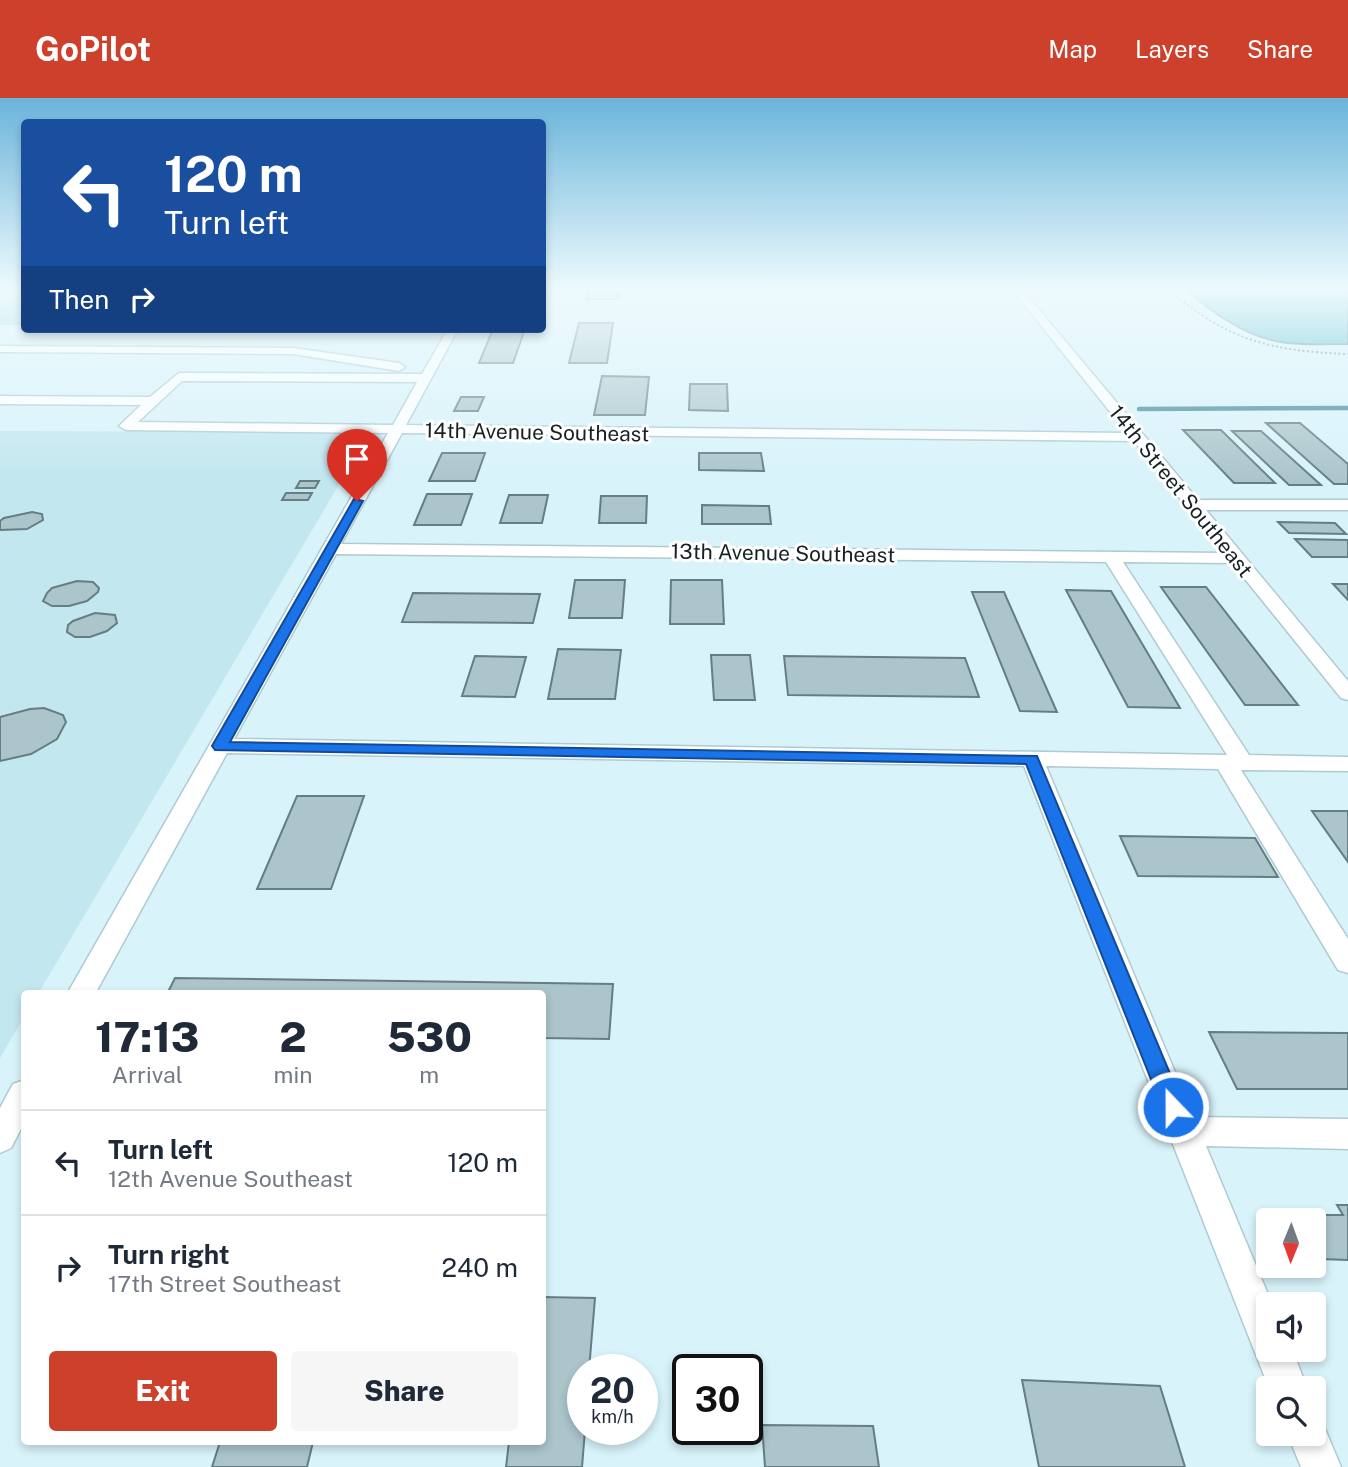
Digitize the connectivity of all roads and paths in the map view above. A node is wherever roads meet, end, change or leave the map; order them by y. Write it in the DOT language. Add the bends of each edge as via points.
graph roads {
  1 [pos="298,352"];
  2 [pos="440,352"];
  3 [pos="1068,352"];
  4 [pos="1300,352"];
  5 [pos="1348,354"];
  6 [pos="428,374"];
  7 [pos="0,400"];
  8 [pos="153,401"];
  9 [pos="397,430"];
  10 [pos="1138,437"];
  11 [pos="1192,505"];
  12 [pos="1348,505"];
  13 [pos="331,549"];
  14 [pos="1111,556"];
  15 [pos="1235,558"];
  16 [pos="1348,694"];
  17 [pos="220,746"];
  18 [pos="1031,760"];
  19 [pos="1234,763"];
  20 [pos="1348,764"];
  21 [pos="1348,961"];
  22 [pos="83,990"];
  23 [pos="21,1100"];
  24 [pos="1184,1131"];
  25 [pos="1348,1134"];
  26 [pos="0,1138"];
  27 [pos="1256,1308"];
  28 [pos="1312,1446"];
  29 [pos="1321,1467"];
  1 -- 6 [label="street"];
  2 -- 6 [label="street"];
  3 -- 10 [label="street, 14th Street Southeast"];
  4 -- 5 [label="path"];
  6 -- 8 [label="street" via="179,377"];
  6 -- 9 [label="street"];
  7 -- 8 [label="street"];
  8 -- 9 [label="street, 14th Avenue Southeast" via="126,426"];
  9 -- 10 [label="street, 14th Avenue Southeast"];
  9 -- 13 [label="street"];
  10 -- 11 [label="street, 14th Street Southeast"];
  11 -- 12 [label="street"];
  11 -- 15 [label="street, 14th Street Southeast"];
  13 -- 14 [label="street, 13th Avenue Southeast"];
  13 -- 17 [label="street"];
  14 -- 15 [label="street, 13th Avenue Southeast"];
  14 -- 19 [label="street"];
  15 -- 16 [label="street, 14th Street Southeast"];
  17 -- 18 [label="street"];
  17 -- 22 [label="street"];
  18 -- 19 [label="street"];
  18 -- 24 [label="street"];
  19 -- 20 [label="street"];
  19 -- 21 [label="street"];
  23 -- 26 [label="street"];
  24 -- 25 [label="street"];
  24 -- 27 [label="street"];
  28 -- 29 [label="street"];
}
